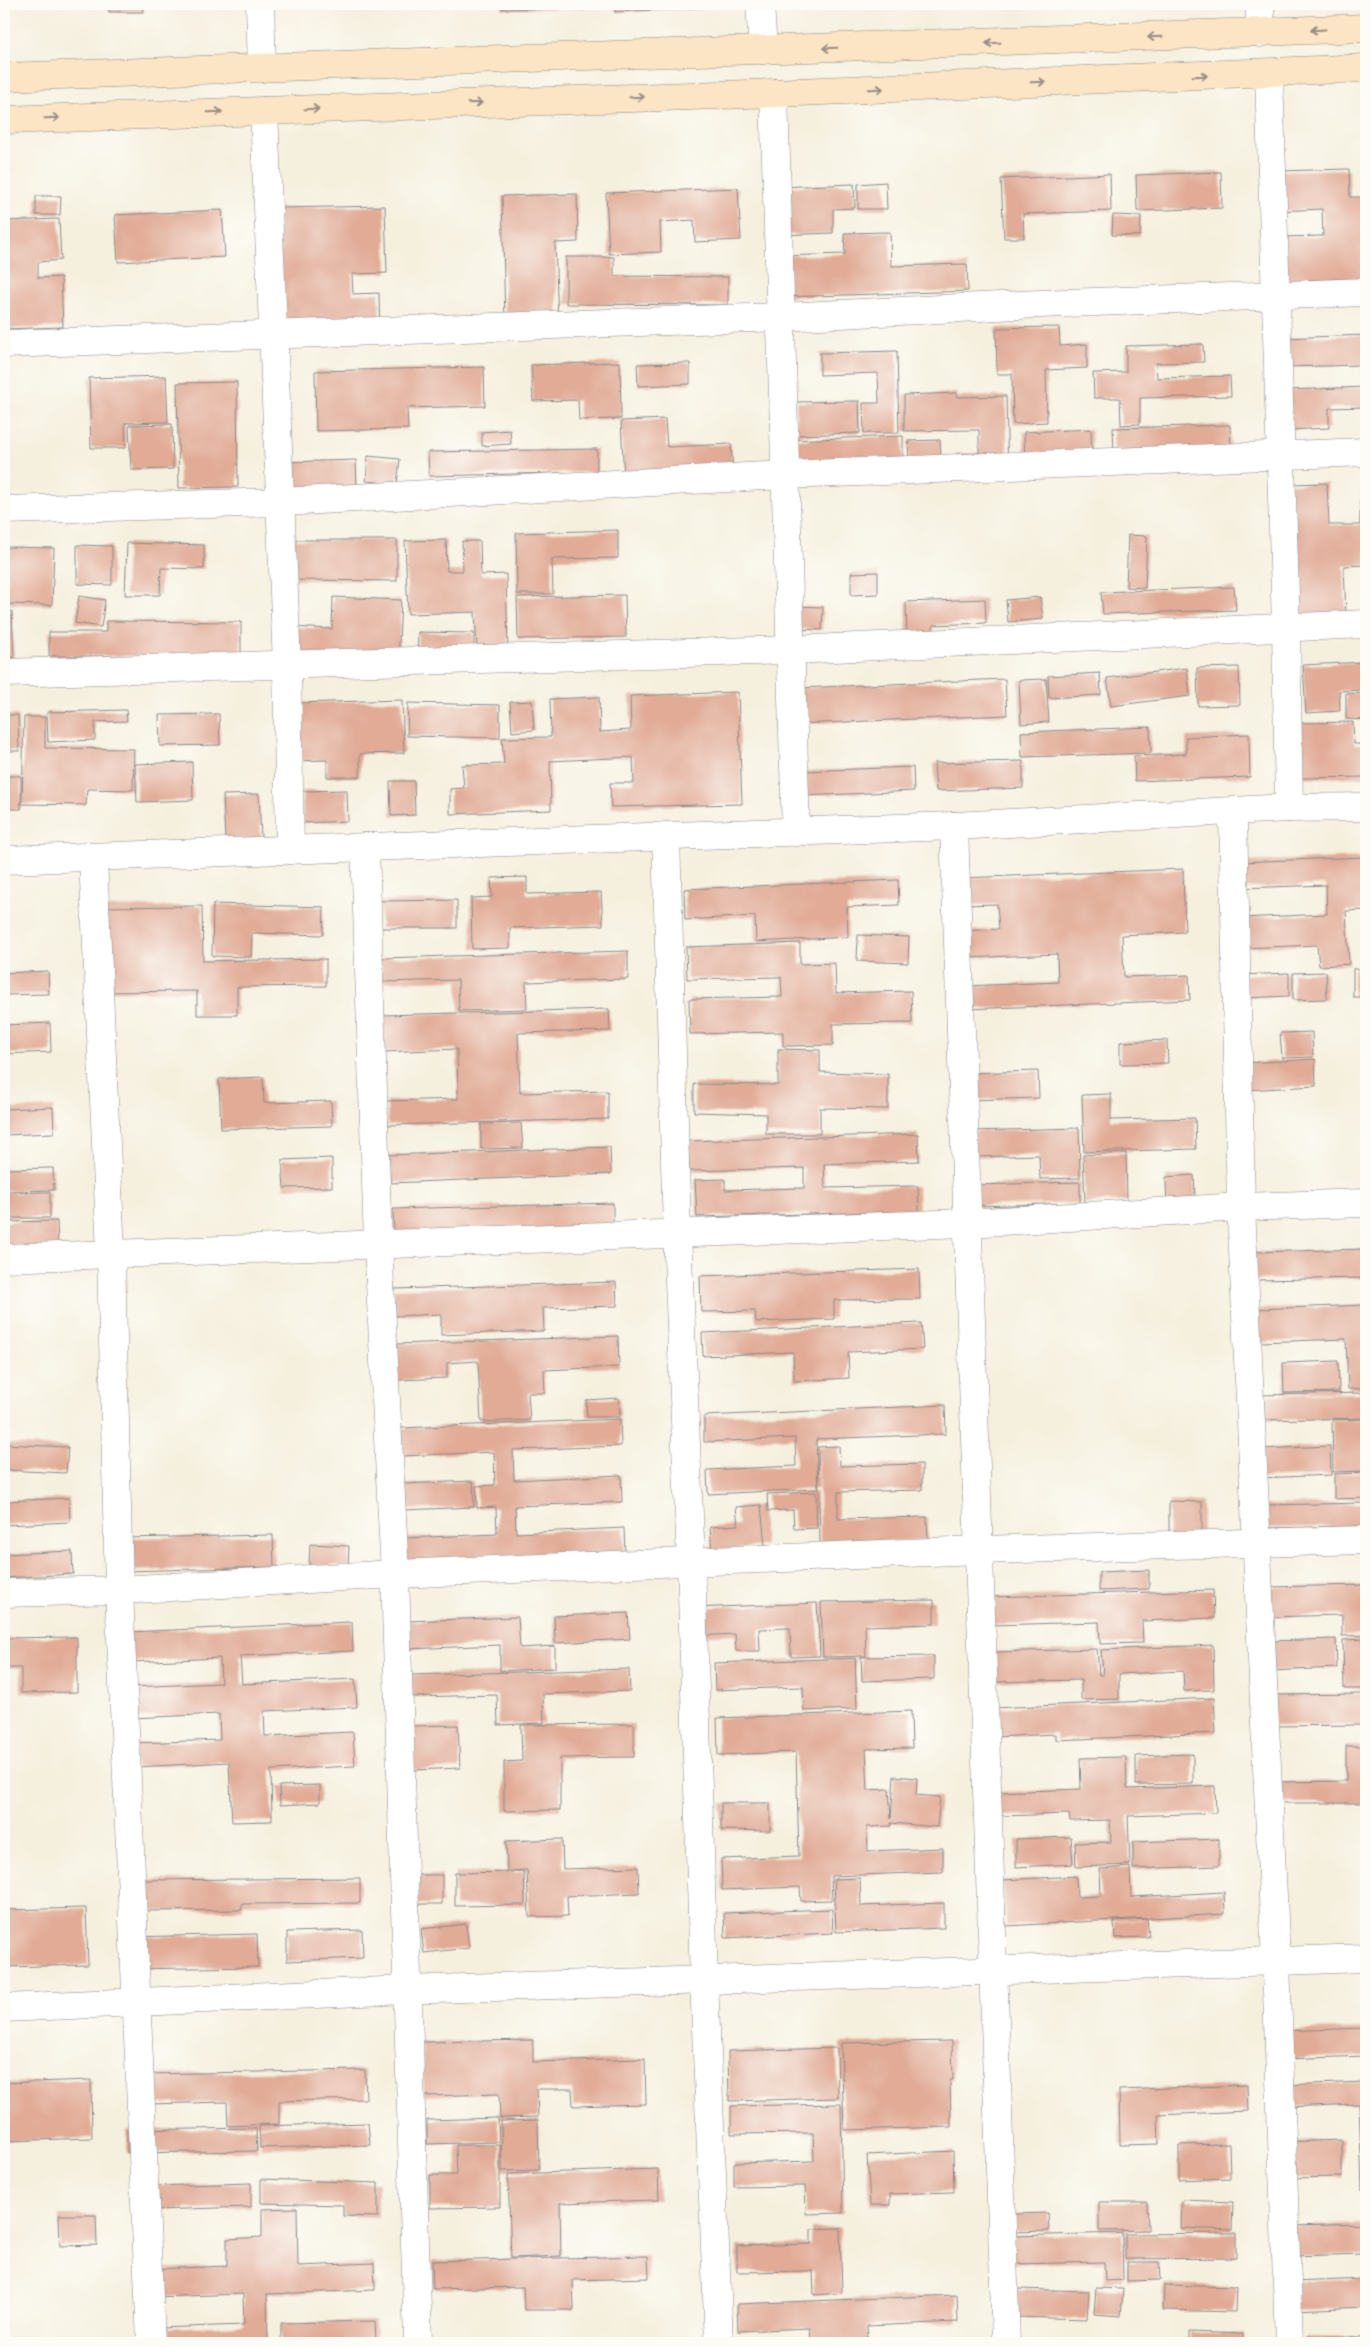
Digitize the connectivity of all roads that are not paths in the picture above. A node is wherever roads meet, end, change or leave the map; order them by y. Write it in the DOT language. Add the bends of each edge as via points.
graph roads {
  1 [pos="260,4"];
  2 [pos="760,4"];
  3 [pos="1260,4"];
  4 [pos="1366,28"];
  5 [pos="1260,33"];
  6 [pos="763,50"];
  7 [pos="262,68"];
  8 [pos="1366,68"];
  9 [pos="1269,74"];
  10 [pos="4,77"];
  11 [pos="774,93"];
  12 [pos="264,110"];
  13 [pos="4,120"];
  14 [pos="1366,292"];
  15 [pos="1276,296"];
  16 [pos="781,317"];
  17 [pos="272,335"];
  18 [pos="4,344"];
  19 [pos="1366,452"];
  20 [pos="1280,456"];
  21 [pos="784,474"];
  22 [pos="281,502"];
  23 [pos="4,510"];
  24 [pos="1366,624"];
  25 [pos="1286,627"];
  26 [pos="790,650"];
  27 [pos="286,665"];
  28 [pos="4,673"];
  29 [pos="1366,807"];
  30 [pos="1289,808"];
  31 [pos="1233,812"];
  32 [pos="954,826"];
  33 [pos="796,832"];
  34 [pos="666,836"];
  35 [pos="365,847"];
  36 [pos="290,850"];
  37 [pos="93,858"];
  38 [pos="4,860"];
  39 [pos="1366,1203"];
  40 [pos="1241,1207"];
  41 [pos="966,1223"];
  42 [pos="677,1233"];
  43 [pos="378,1244"];
  44 [pos="111,1254"];
  45 [pos="4,1258"];
  46 [pos="1366,1540"];
  47 [pos="1256,1543"];
  48 [pos="978,1550"];
  49 [pos="691,1562"];
  50 [pos="395,1574"];
  51 [pos="120,1590"];
  52 [pos="4,1593"];
  53 [pos="1366,1958"];
  54 [pos="1276,1961"];
  55 [pos="993,1970"];
  56 [pos="704,1980"];
  57 [pos="407,1990"];
  58 [pos="136,2004"];
  59 [pos="4,2008"];
  60 [pos="151,2343"];
  61 [pos="418,2343"];
  62 [pos="719,2343"];
  63 [pos="1006,2343"];
  64 [pos="1289,2343"];
  1 -- 7 [label="street"];
  2 -- 6 [label="street"];
  3 -- 5 [label="street"];
  4 -- 5 [label="main road, one-way"];
  5 -- 6 [label="main road, one-way"];
  6 -- 7 [label="main road"];
  7 -- 10 [label="main road"];
  8 -- 9 [label="main road"];
  11 -- 9 [label="main road, one-way"];
  9 -- 15 [label="street"];
  12 -- 11 [label="main road, one-way"];
  11 -- 16 [label="street"];
  13 -- 12 [label="main road, one-way"];
  12 -- 17 [label="street"];
  14 -- 15 [label="street"];
  15 -- 16 [label="street"];
  15 -- 20 [label="street"];
  16 -- 17 [label="street"];
  16 -- 21 [label="street"];
  17 -- 18 [label="street"];
  17 -- 22 [label="street"];
  19 -- 20 [label="street"];
  20 -- 21 [label="street"];
  20 -- 25 [label="street"];
  21 -- 22 [label="street"];
  21 -- 26 [label="street"];
  22 -- 23 [label="street"];
  22 -- 27 [label="street"];
  24 -- 25 [label="street"];
  25 -- 26 [label="street"];
  25 -- 30 [label="street"];
  26 -- 27 [label="street"];
  26 -- 33 [label="street"];
  27 -- 28 [label="street"];
  27 -- 36 [label="street"];
  29 -- 30 [label="street"];
  30 -- 31 [label="street"];
  31 -- 32 [label="street"];
  31 -- 40 [label="street"];
  32 -- 33 [label="street"];
  32 -- 41 [label="street"];
  33 -- 34 [label="street"];
  34 -- 35 [label="street"];
  34 -- 42 [label="street"];
  35 -- 36 [label="street"];
  35 -- 43 [label="street"];
  36 -- 37 [label="street"];
  37 -- 38 [label="street"];
  37 -- 44 [label="street"];
  39 -- 40 [label="street"];
  40 -- 41 [label="street"];
  40 -- 47 [label="street"];
  41 -- 42 [label="street"];
  41 -- 48 [label="street"];
  42 -- 43 [label="street"];
  42 -- 49 [label="street"];
  43 -- 44 [label="street"];
  43 -- 50 [label="street"];
  44 -- 45 [label="street"];
  44 -- 51 [label="street"];
  46 -- 47 [label="street"];
  47 -- 48 [label="street"];
  47 -- 54 [label="street"];
  48 -- 49 [label="street"];
  48 -- 55 [label="street"];
  49 -- 50 [label="street"];
  49 -- 56 [label="street"];
  50 -- 51 [label="street"];
  50 -- 57 [label="street"];
  51 -- 52 [label="street"];
  51 -- 58 [label="street"];
  53 -- 54 [label="street"];
  54 -- 55 [label="street"];
  54 -- 64 [label="street"];
  55 -- 56 [label="street"];
  55 -- 63 [label="street"];
  56 -- 57 [label="street"];
  56 -- 62 [label="street"];
  57 -- 58 [label="street"];
  57 -- 61 [label="street"];
  58 -- 59 [label="street"];
  58 -- 60 [label="street"];
}
